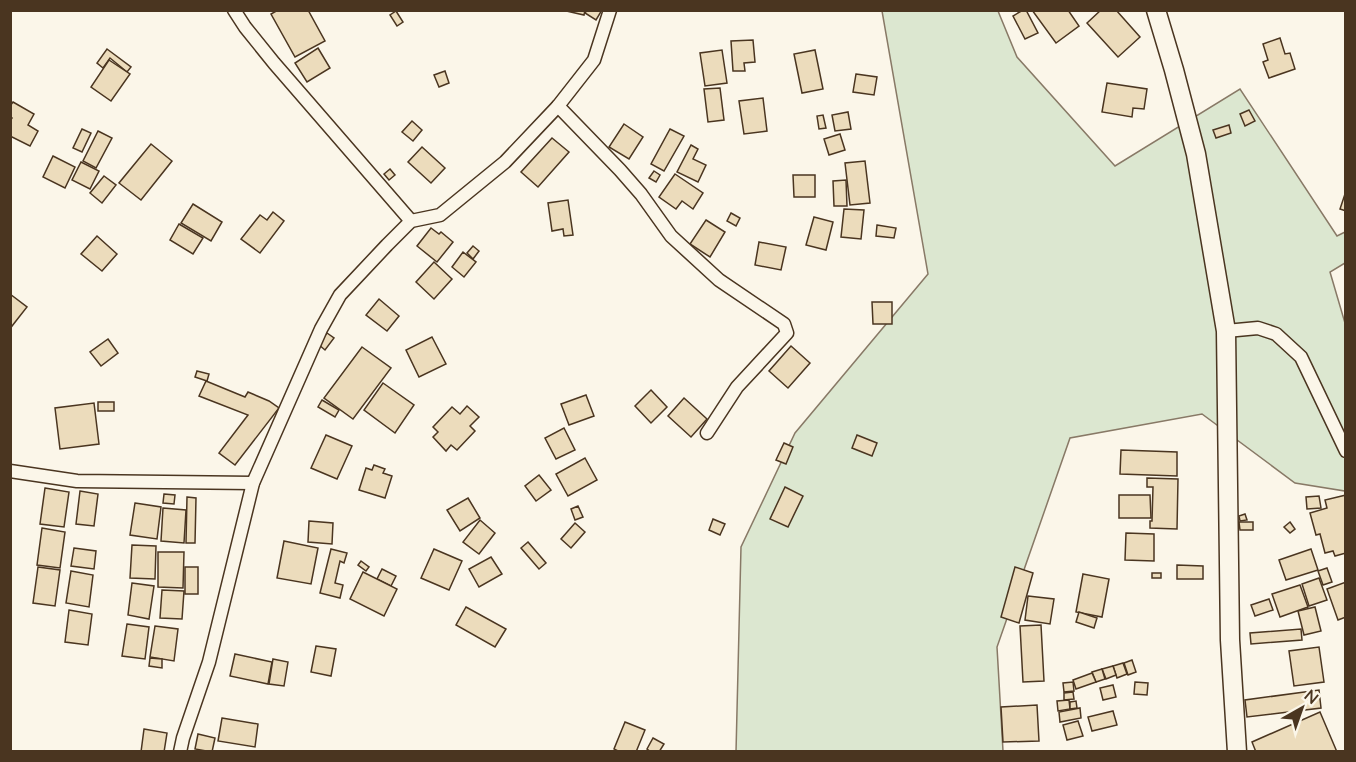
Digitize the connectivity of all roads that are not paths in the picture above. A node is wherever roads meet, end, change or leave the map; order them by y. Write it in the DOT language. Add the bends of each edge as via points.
graph roads {
  1 [pos="234,10"];
  2 [pos="610,10"];
  3 [pos="1156,10"];
  4 [pos="558,106"];
  5 [pos="411,221"];
  6 [pos="1226,331"];
  7 [pos="707,433"];
  8 [pos="1346,451"];
  9 [pos="10,471"];
  10 [pos="253,483"];
  11 [pos="180,752"];
  12 [pos="1237,752"];
  1 -- 5 [label="street" via="274,63"];
  2 -- 4 [label="street" via="594,60"];
  3 -- 6 [label="main road" via="1196,154"];
  4 -- 5 [label="street" via="505,162 440,215"];
  4 -- 7 [label="street" via="641,194 671,236 719,280 784,324 786,333 738,387"];
  5 -- 10 [label="street" via="340,295"];
  6 -- 8 [label="street" via="1258,328 1276,334 1301,357"];
  6 -- 12 [label="main road" via="1230,640"];
  9 -- 10 [label="street" via="76,481"];
  10 -- 11 [label="street" via="209,662"];
}
